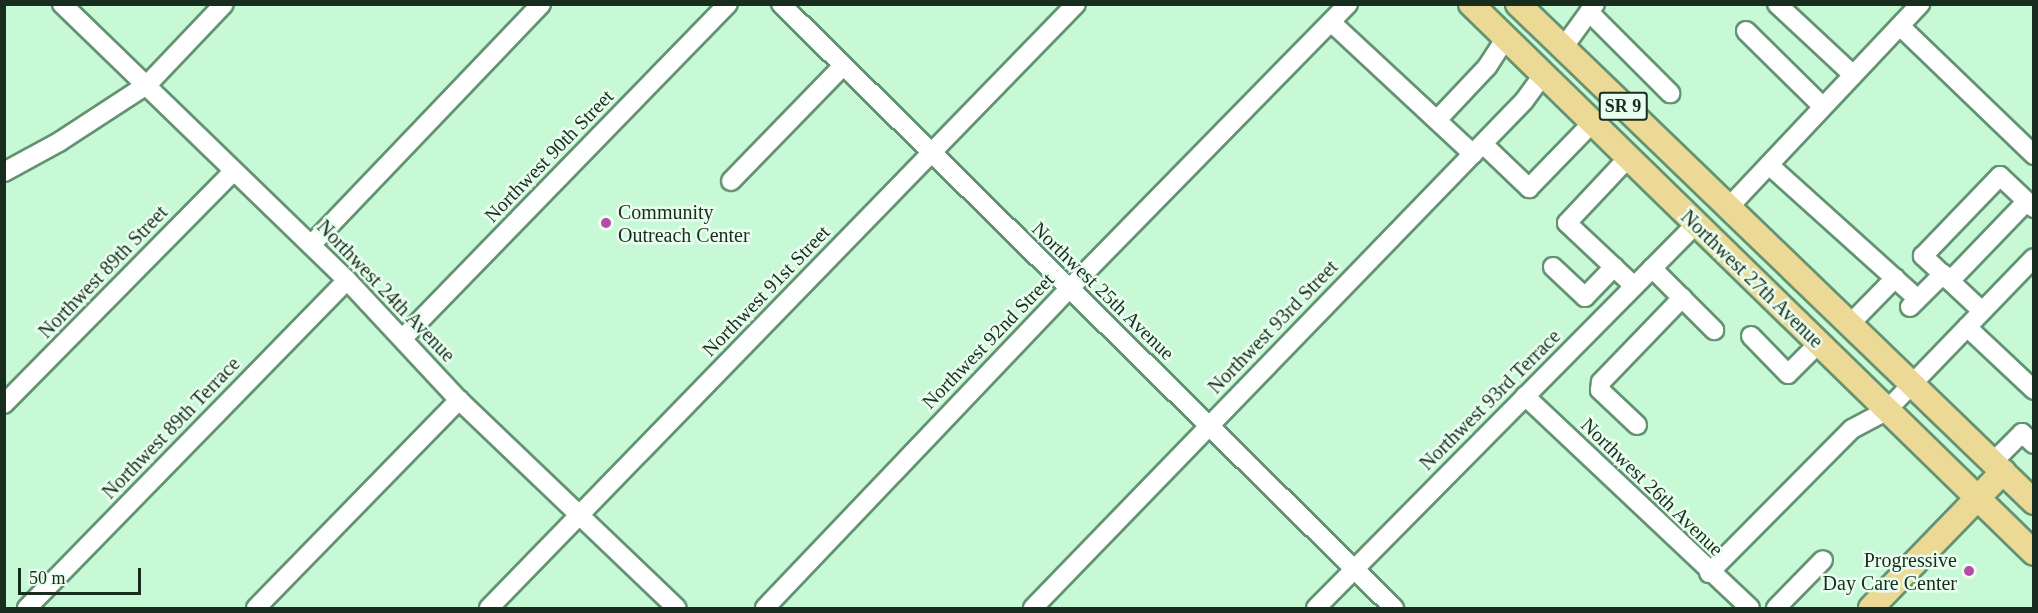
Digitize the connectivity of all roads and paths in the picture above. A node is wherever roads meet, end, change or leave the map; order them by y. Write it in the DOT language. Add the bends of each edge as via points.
graph roads {
  1 [pos="62,4"];
  2 [pos="224,4"];
  3 [pos="541,4"];
  4 [pos="728,4"];
  5 [pos="781,4"];
  6 [pos="1076,4"];
  7 [pos="1348,4"];
  8 [pos="1471,4"];
  9 [pos="1500,4"];
  10 [pos="1518,4"];
  11 [pos="1777,4"];
  12 [pos="1920,4"];
  13 [pos="1592,8"];
  14 [pos="1331,22"];
  15 [pos="1900,26"];
  16 [pos="1746,31"];
  17 [pos="1506,38"];
  18 [pos="1563,48"];
  19 [pos="843,66"];
  20 [pos="1852,74"];
  21 [pos="1544,75"];
  22 [pos="148,84"];
  23 [pos="1670,93"];
  24 [pos="1822,106"];
  25 [pos="1437,120"];
  26 [pos="1592,123"];
  27 [pos="1478,149"];
  28 [pos="930,154"];
  29 [pos="2034,154"];
  30 [pos="1628,158"];
  31 [pos="1769,165"];
  32 [pos="234,171"];
  33 [pos="4,172"];
  34 [pos="731,181"];
  35 [pos="2030,205"];
  36 [pos="1729,207"];
  37 [pos="1695,224"];
  38 [pos="310,245"];
  39 [pos="2034,258"];
  40 [pos="1736,261"];
  41 [pos="1553,267"];
  42 [pos="1614,267"];
  43 [pos="1652,268"];
  44 [pos="1895,278"];
  45 [pos="1947,278"];
  46 [pos="347,280"];
  47 [pos="1634,286"];
  48 [pos="1069,289"];
  49 [pos="1682,298"];
  50 [pos="1982,311"];
  51 [pos="1851,323"];
  52 [pos="1967,327"];
  53 [pos="1714,330"];
  54 [pos="1751,336"];
  55 [pos="403,338"];
  56 [pos="1818,343"];
  57 [pos="1913,384"];
  58 [pos="2034,390"];
  59 [pos="1525,396"];
  60 [pos="459,400"];
  61 [pos="4,405"];
  62 [pos="1887,410"];
  63 [pos="1637,425"];
  64 [pos="1208,426"];
  65 [pos="2034,444"];
  66 [pos="1998,467"];
  67 [pos="1979,499"];
  68 [pos="2034,502"];
  69 [pos="580,516"];
  70 [pos="2034,553"];
  71 [pos="1823,560"];
  72 [pos="1354,569"];
  73 [pos="1709,573"];
  74 [pos="1879,606"];
  75 [pos="27,609"];
  76 [pos="256,609"];
  77 [pos="489,609"];
  78 [pos="677,609"];
  79 [pos="765,609"];
  80 [pos="1033,609"];
  81 [pos="1316,609"];
  82 [pos="1394,609"];
  83 [pos="1750,609"];
  84 [pos="1776,609"];
  1 -- 22 [label="street, Northwest 24th Avenue"];
  2 -- 22 [label="street"];
  3 -- 38 [label="street"];
  4 -- 55 [label="street, Northwest 90th Street"];
  5 -- 19 [label="street, Northwest 25th Avenue"];
  6 -- 28 [label="street, Northwest 91st Street"];
  7 -- 14 [label="street, Northwest 92nd Street"];
  8 -- 17 [label="main road, Northwest 27th Avenue / SR 9"];
  9 -- 18 [label="main road" via="1532,34"];
  10 -- 18 [label="main road, Northwest 27th Avenue / SR 9"];
  11 -- 20 [label="street"];
  12 -- 15 [label="street"];
  13 -- 18 [label="street"];
  13 -- 23 [label="street"];
  14 -- 25 [label="street"];
  14 -- 48 [label="street, Northwest 92nd Street"];
  15 -- 20 [label="street"];
  15 -- 29 [label="street"];
  16 -- 24 [label="street"];
  17 -- 21 [label="main road, Northwest 27th Avenue / SR 9"];
  17 -- 25 [label="street" via="1487,67"];
  18 -- 36 [label="main road, Northwest 27th Avenue / SR 9"];
  19 -- 28 [label="street, Northwest 25th Avenue"];
  19 -- 34 [label="street"];
  20 -- 24 [label="street"];
  21 -- 26 [label="main road, Northwest 27th Avenue / SR 9"];
  21 -- 27 [label="street, Northwest 93rd Street"];
  22 -- 32 [label="street, Northwest 24th Avenue"];
  22 -- 33 [label="street"];
  24 -- 31 [label="street"];
  25 -- 27 [label="street"];
  26 -- 27 [label="street" via="1529,188"];
  26 -- 30 [label="main road, Northwest 27th Avenue / SR 9"];
  26 -- 36 [label="main road" via="1605,121 1615,126 1688,196"];
  27 -- 64 [label="street, Northwest 93rd Street"];
  28 -- 48 [label="street, Northwest 25th Avenue"];
  28 -- 69 [label="street, Northwest 91st Street"];
  30 -- 37 [label="main road, Northwest 27th Avenue / SR 9"];
  30 -- 42 [label="street" via="1568,223"];
  31 -- 36 [label="street"];
  31 -- 44 [label="street"];
  32 -- 38 [label="street, Northwest 24th Avenue"];
  32 -- 61 [label="street, Northwest 89th Street"];
  35 -- 45 [label="street"];
  35 -- 45 [label="street" via="2000,176 1923,256"];
  36 -- 40 [label="main road"];
  36 -- 51 [label="main road, Northwest 27th Avenue / SR 9"];
  37 -- 40 [label="main road, Northwest 27th Avenue / SR 9"];
  37 -- 43 [label="street, Northwest 93rd Terrace"];
  38 -- 46 [label="street, Northwest 24th Avenue"];
  39 -- 50 [label="street"];
  40 -- 56 [label="main road, Northwest 27th Avenue / SR 9"];
  41 -- 42 [label="street" via="1585,297"];
  42 -- 47 [label="street"];
  43 -- 47 [label="street, Northwest 93rd Terrace"];
  43 -- 49 [label="street"];
  44 -- 45 [label="street" via="1914,303"];
  44 -- 51 [label="street"];
  45 -- 50 [label="street"];
  46 -- 55 [label="street, Northwest 24th Avenue"];
  46 -- 75 [label="street, Northwest 89th Terrace"];
  47 -- 59 [label="street, Northwest 93rd Terrace"];
  48 -- 64 [label="street, Northwest 25th Avenue"];
  48 -- 79 [label="street, Northwest 92nd Street"];
  49 -- 53 [label="street"];
  49 -- 63 [label="street" via="1601,382 1600,390"];
  50 -- 52 [label="street"];
  51 -- 57 [label="main road, Northwest 27th Avenue / SR 9"];
  52 -- 57 [label="street"];
  52 -- 58 [label="street"];
  54 -- 56 [label="street" via="1788,374"];
  55 -- 60 [label="street, Northwest 24th Avenue"];
  56 -- 62 [label="main road, Northwest 27th Avenue / SR 9"];
  57 -- 62 [label="street"];
  57 -- 66 [label="main road, Northwest 27th Avenue / SR 9"];
  59 -- 72 [label="street, Northwest 93rd Terrace"];
  59 -- 73 [label="street, Northwest 26th Avenue"];
  60 -- 69 [label="street, Northwest 24th Avenue"];
  60 -- 76 [label="street"];
  62 -- 67 [label="main road, Northwest 27th Avenue / SR 9"];
  62 -- 73 [label="street" via="1852,429"];
  64 -- 72 [label="street, Northwest 25th Avenue"];
  64 -- 80 [label="street, Northwest 93rd Street"];
  65 -- 66 [label="street" via="2022,433"];
  66 -- 67 [label="main road"];
  66 -- 68 [label="main road, Northwest 27th Avenue / SR 9"];
  67 -- 70 [label="main road, Northwest 27th Avenue / SR 9"];
  67 -- 74 [label="main road"];
  69 -- 77 [label="street, Northwest 91st Street"];
  69 -- 78 [label="street, Northwest 24th Avenue"];
  71 -- 84 [label="street"];
  72 -- 81 [label="street, Northwest 93rd Terrace"];
  72 -- 82 [label="street, Northwest 25th Avenue"];
  73 -- 83 [label="street, Northwest 26th Avenue"];
}
